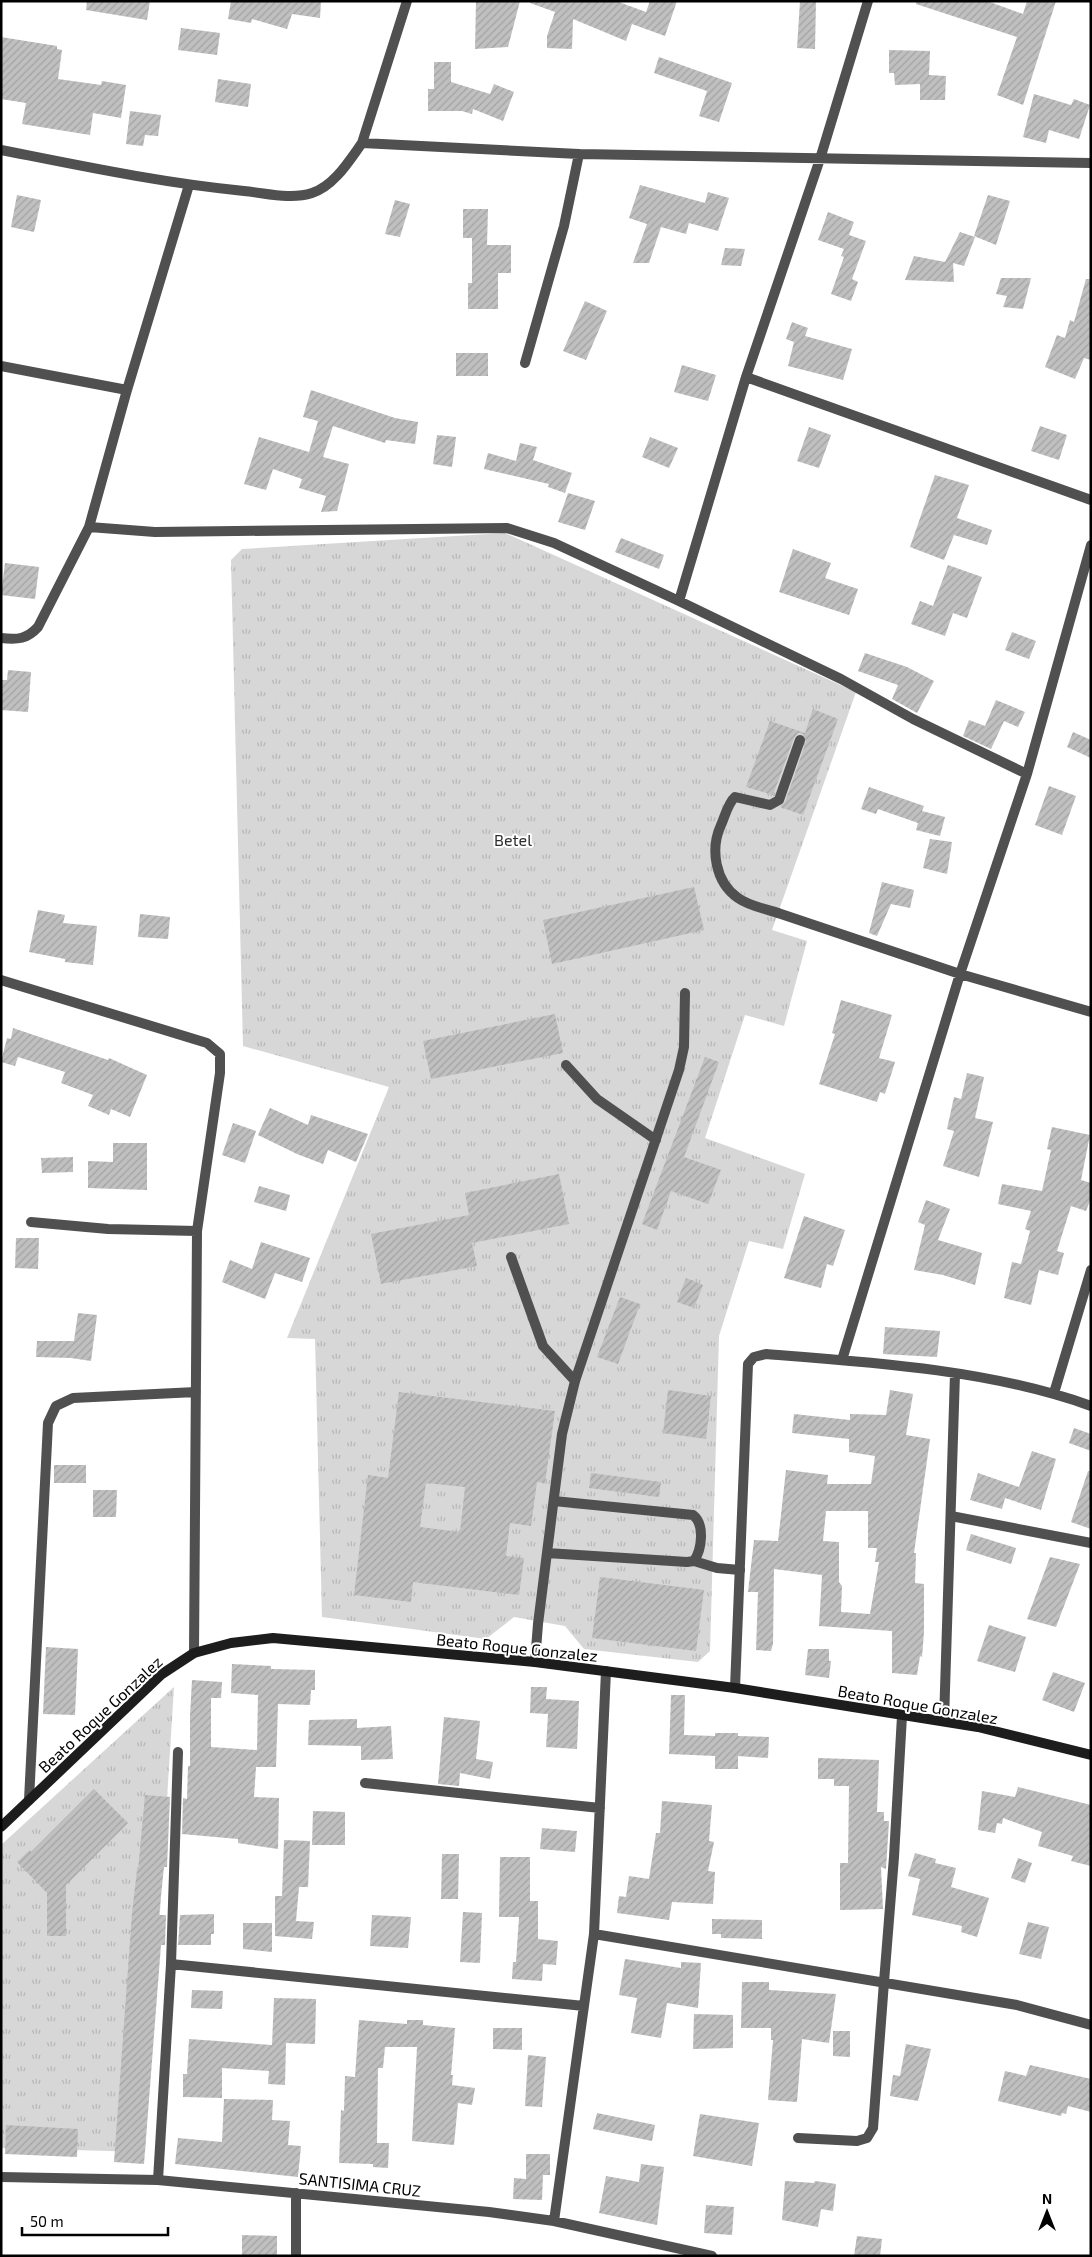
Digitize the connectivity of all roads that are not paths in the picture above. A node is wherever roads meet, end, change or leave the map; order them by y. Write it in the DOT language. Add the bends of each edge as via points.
graph roads {
  1 [pos="407,1"];
  2 [pos="868,1"];
  3 [pos="362,143"];
  4 [pos="1,150"];
  5 [pos="579,154"];
  6 [pos="820,159"];
  7 [pos="1091,163"];
  8 [pos="189,186"];
  9 [pos="525,363"];
  10 [pos="1,366"];
  11 [pos="746,377"];
  12 [pos="127,390"];
  13 [pos="1091,500"];
  14 [pos="89,527"];
  15 [pos="1091,545"];
  16 [pos="679,601"];
  17 [pos="1,638"];
  18 [pos="800,740"];
  19 [pos="1026,774"];
  20 [pos="960,974"];
  21 [pos="1,980"];
  22 [pos="685,994"];
  23 [pos="1091,1012"];
  24 [pos="566,1065"];
  25 [pos="656,1140"];
  26 [pos="30,1222"];
  27 [pos="198,1231"];
  28 [pos="511,1257"];
  29 [pos="1091,1270"];
  30 [pos="842,1360"];
  31 [pos="954,1374"];
  32 [pos="575,1381"];
  33 [pos="196,1392"];
  34 [pos="1054,1393"];
  35 [pos="1091,1406"];
  36 [pos="554,1501"];
  37 [pos="951,1516"];
  38 [pos="1091,1543"];
  39 [pos="547,1553"];
  40 [pos="694,1560"];
  41 [pos="740,1570"];
  42 [pos="194,1653"];
  43 [pos="535,1662"];
  44 [pos="606,1672"];
  45 [pos="735,1688"];
  46 [pos="902,1716"];
  47 [pos="944,1721"];
  48 [pos="178,1752"];
  49 [pos="1091,1755"];
  50 [pos="365,1783"];
  51 [pos="29,1800"];
  52 [pos="600,1808"];
  53 [pos="1,1827"];
  54 [pos="594,1934"];
  55 [pos="171,1964"];
  56 [pos="884,1982"];
  57 [pos="584,2006"];
  58 [pos="1091,2025"];
  59 [pos="798,2138"];
  60 [pos="1,2177"];
  61 [pos="158,2180"];
  62 [pos="296,2193"];
  63 [pos="554,2221"];
  64 [pos="672,2251"];
  65 [pos="296,2256"];
  66 [pos="712,2256"];
  1 -- 3 [label="street"];
  2 -- 6 [label="street"];
  3 -- 5 [label="street"];
  3 -- 8 [label="street" via="340,172 313,193 295,196"];
  4 -- 8 [label="street"];
  5 -- 6 [label="street"];
  5 -- 9 [label="street" via="564,226"];
  6 -- 7 [label="street"];
  6 -- 11 [label="street"];
  8 -- 12 [label="street"];
  10 -- 12 [label="street"];
  11 -- 13 [label="street"];
  11 -- 16 [label="street"];
  12 -- 14 [label="street"];
  14 -- 16 [label="street" via="155,532 507,528 554,542"];
  14 -- 17 [label="street" via="38,627 29,637"];
  15 -- 19 [label="street"];
  16 -- 19 [label="street"];
  18 -- 20 [label="street" via="779,800 770,805 735,797 717,833 714,848 718,869 728,890 740,899 778,913"];
  19 -- 20 [label="street"];
  20 -- 23 [label="street"];
  20 -- 30 [label="street"];
  21 -- 27 [label="street" via="207,1043 220,1054"];
  22 -- 25 [label="street" via="682,1055"];
  24 -- 25 [label="street" via="598,1099"];
  25 -- 32 [label="street"];
  26 -- 27 [label="street" via="108,1229"];
  27 -- 33 [label="street"];
  28 -- 32 [label="street" via="543,1346"];
  29 -- 34 [label="street"];
  30 -- 31 [label="street"];
  30 -- 41 [label="street" via="766,1354 754,1357 748,1364"];
  31 -- 34 [label="street"];
  31 -- 37 [label="street"];
  32 -- 36 [label="street" via="562,1434"];
  33 -- 42 [label="street"];
  33 -- 51 [label="street" via="73,1398 56,1406 48,1423"];
  34 -- 35 [label="street"];
  36 -- 39 [label="street"];
  36 -- 40 [label="street" via="693,1515 701,1525 699,1553"];
  37 -- 38 [label="street"];
  37 -- 47 [label="street"];
  39 -- 40 [label="street"];
  39 -- 43 [label="street"];
  40 -- 41 [label="street" via="717,1568"];
  41 -- 45 [label="street"];
  42 -- 43 [label="street, Beato Roque Gonzalez" via="231,1643 273,1638"];
  42 -- 51 [label="street, Beato Roque Gonzalez" via="162,1674"];
  43 -- 44 [label="street, Beato Roque Gonzalez"];
  44 -- 45 [label="street, Beato Roque Gonzalez"];
  44 -- 52 [label="street"];
  45 -- 46 [label="street, Beato Roque Gonzalez"];
  46 -- 47 [label="street, Beato Roque Gonzalez"];
  46 -- 56 [label="street"];
  47 -- 49 [label="street, Beato Roque Gonzalez"];
  48 -- 55 [label="street"];
  50 -- 52 [label="street"];
  51 -- 53 [label="street, Beato Roque Gonzalez"];
  52 -- 54 [label="street"];
  54 -- 56 [label="street"];
  54 -- 57 [label="street"];
  55 -- 57 [label="street"];
  55 -- 61 [label="street"];
  56 -- 58 [label="street" via="1017,2005"];
  56 -- 59 [label="street" via="872,2128 867,2138 857,2141"];
  57 -- 63 [label="street"];
  60 -- 61 [label="street, SANTISIMA CRUZ"];
  61 -- 62 [label="street, SANTISIMA CRUZ"];
  62 -- 63 [label="street, SANTISIMA CRUZ"];
  62 -- 65 [label="street"];
  63 -- 64 [label="street, SANTISIMA CRUZ"];
  64 -- 66 [label="street, SANTISIMA CRUZ"];
}
